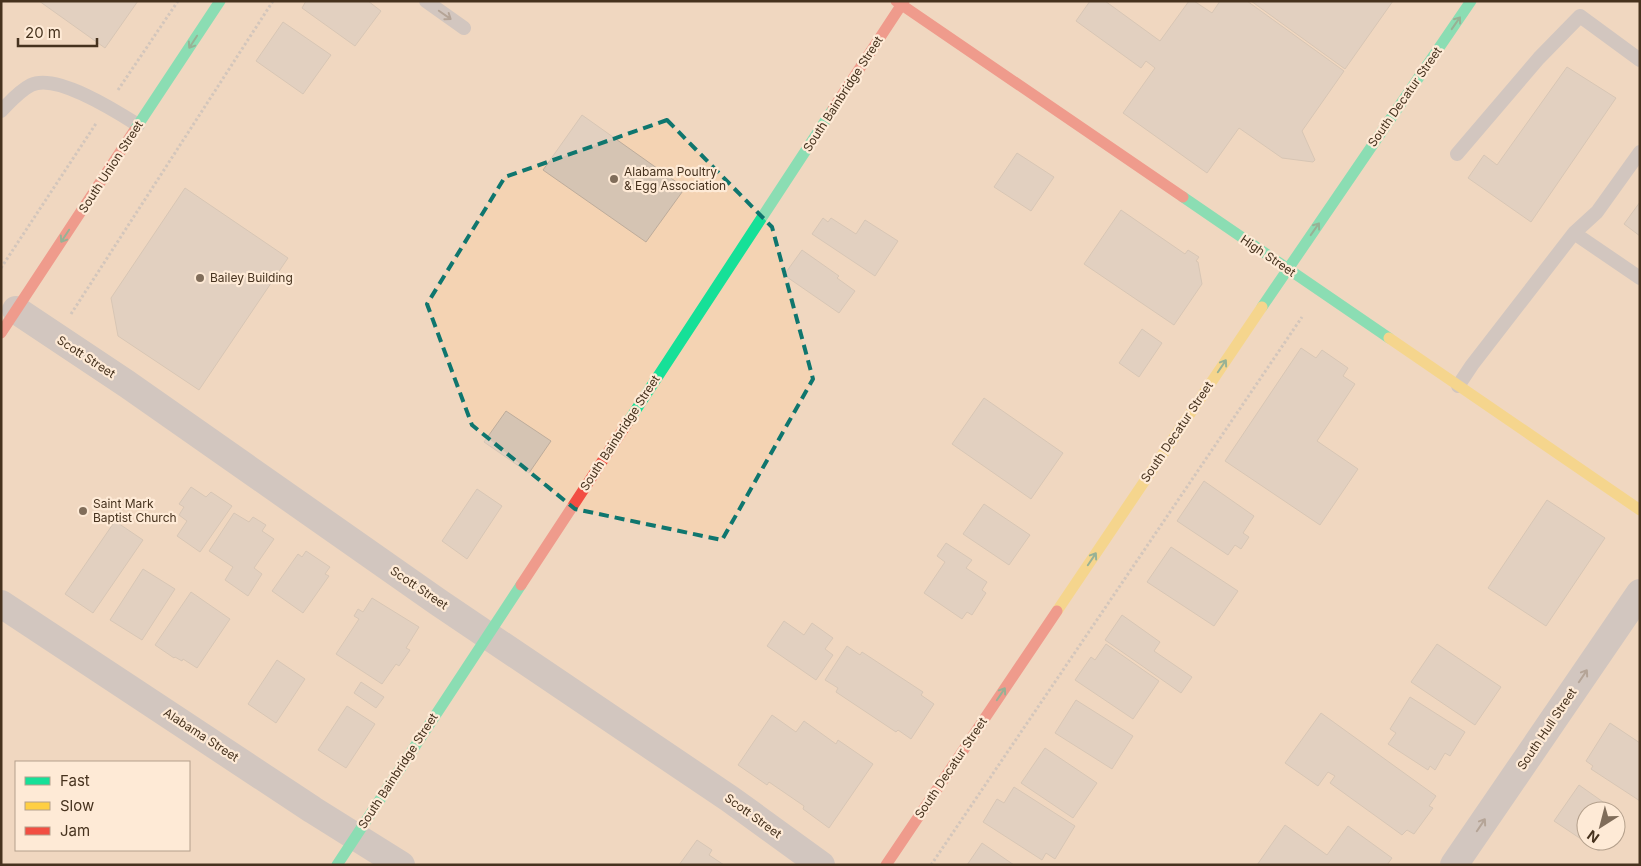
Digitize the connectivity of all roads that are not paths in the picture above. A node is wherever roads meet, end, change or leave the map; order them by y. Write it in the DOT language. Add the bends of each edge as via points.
graph roads {
  1 [pos="220,1"];
  2 [pos="426,1"];
  3 [pos="1471,1"];
  4 [pos="900,3"];
  5 [pos="464,28"];
  6 [pos="1640,60"];
  7 [pos="1,111"];
  8 [pos="138,125"];
  9 [pos="1640,152"];
  10 [pos="1457,154"];
  11 [pos="1574,233"];
  12 [pos="1287,269"];
  13 [pos="1640,278"];
  14 [pos="7,321"];
  15 [pos="1458,386"];
  16 [pos="1640,510"];
  17 [pos="1640,593"];
  18 [pos="1,604"];
  19 [pos="487,634"];
  20 [pos="356,835"];
  21 [pos="337,865"];
  22 [pos="401,865"];
  23 [pos="822,865"];
  24 [pos="886,865"];
  25 [pos="1454,865"];
  1 -- 8 [label="main road, South Union Street, one-way"];
  2 -- 5 [label="lane, one-way"];
  12 -- 3 [label="main road, South Decatur Street, one-way"];
  4 -- 12 [label="main road, High Street"];
  4 -- 19 [label="main road, South Bainbridge Street"];
  6 -- 10 [label="lane" via="1580,16 1539,58"];
  7 -- 8 [label="lane" via="32,84 49,83 93,98"];
  8 -- 14 [label="main road, South Union Street, one-way"];
  9 -- 11 [label="lane" via="1597,212"];
  11 -- 13 [label="lane"];
  11 -- 15 [label="lane"];
  12 -- 15 [label="main road, High Street"];
  24 -- 12 [label="main road, South Decatur Street, one-way"];
  14 -- 19 [label="street, Scott Street" via="56,338 127,384"];
  15 -- 16 [label="main road, High Street"];
  25 -- 17 [label="street, South Hull Street, one-way"];
  18 -- 20 [label="street, Alabama Street"];
  19 -- 20 [label="main road, South Bainbridge Street"];
  19 -- 23 [label="street, Scott Street"];
  20 -- 21 [label="main road, South Bainbridge Street"];
  20 -- 22 [label="street, Alabama Street"];
}
